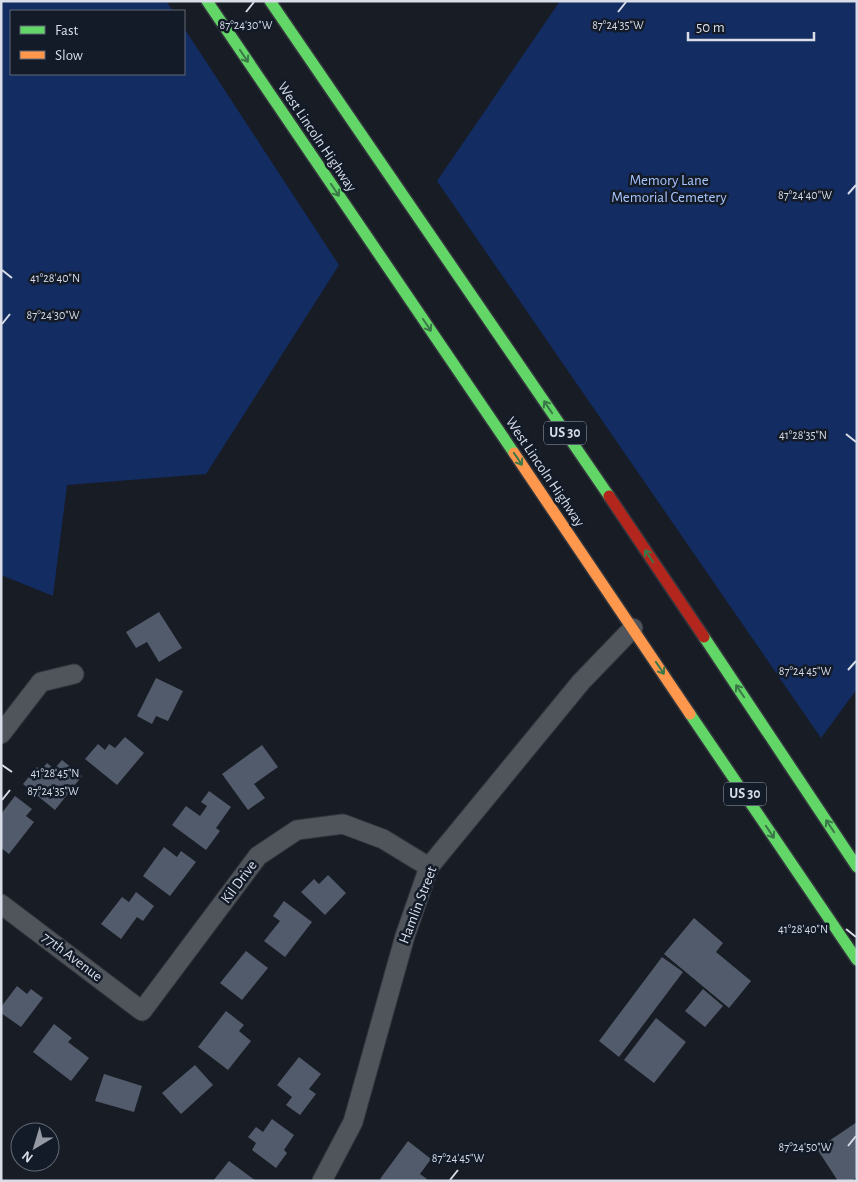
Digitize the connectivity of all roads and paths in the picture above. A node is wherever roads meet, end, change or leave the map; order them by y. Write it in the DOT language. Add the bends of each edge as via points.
graph roads {
  1 [pos="207,1"];
  2 [pos="270,1"];
  3 [pos="633,628"];
  4 [pos="74,674"];
  5 [pos="1,734"];
  6 [pos="429,867"];
  7 [pos="857,867"];
  8 [pos="1,904"];
  9 [pos="857,960"];
  10 [pos="142,1011"];
  11 [pos="322,1181"];
  1 -- 3 [label="main road, West Lincoln Highway / US 30, one-way"];
  7 -- 2 [label="main road, US 30, one-way" via="673,590"];
  3 -- 6 [label="street, Hamlin Street" via="581,682"];
  3 -- 9 [label="main road, West Lincoln Highway / US 30, one-way"];
  4 -- 5 [label="street" via="42,682"];
  6 -- 10 [label="street, Kil Drive" via="383,839 343,824 297,830 258,856"];
  6 -- 11 [label="street, Hamlin Street" via="405,936 353,1122"];
  8 -- 10 [label="street, 77th Avenue"];
}
